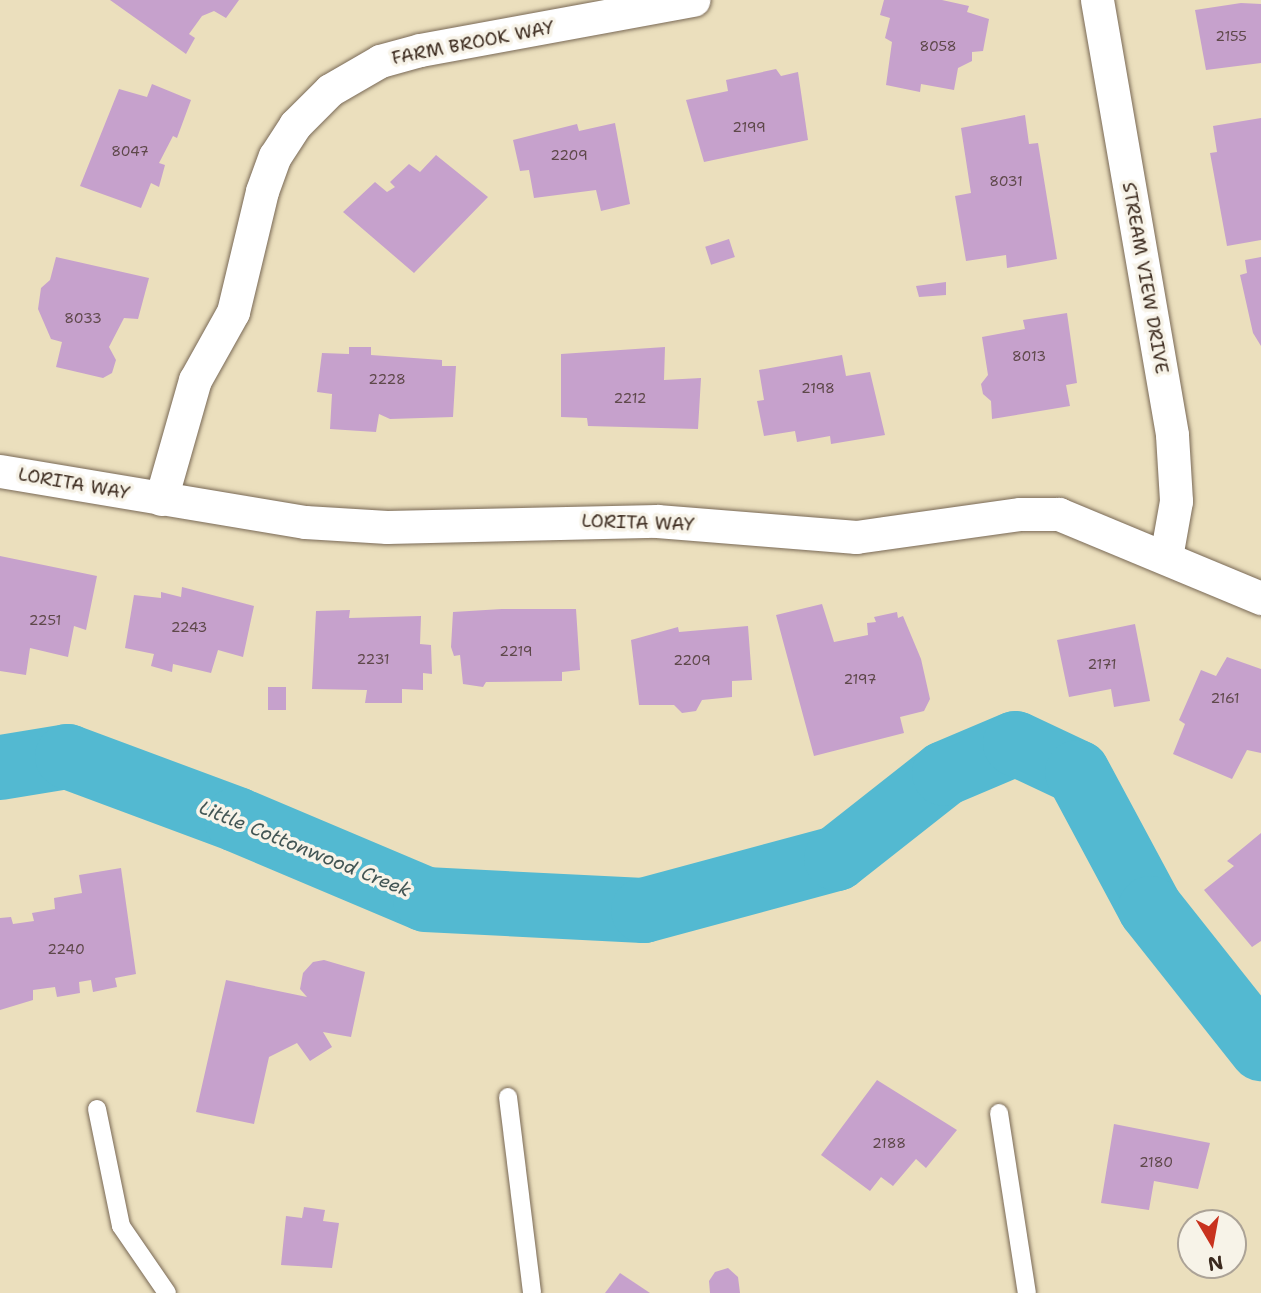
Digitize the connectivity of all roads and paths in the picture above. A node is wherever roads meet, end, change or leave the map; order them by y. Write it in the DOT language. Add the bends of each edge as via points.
graph roads {
  1 [pos="693,0"];
  2 [pos="1097,0"];
  3 [pos="0,471"];
  4 [pos="161,499"];
  5 [pos="1166,557"];
  6 [pos="1261,598"];
  7 [pos="508,1097"];
  8 [pos="97,1109"];
  9 [pos="999,1113"];
  10 [pos="167,1293"];
  11 [pos="532,1293"];
  12 [pos="1027,1293"];
  1 -- 4 [label="street, FARM BROOK WAY" via="420,50 380,61 330,90 296,125 275,156 233,312 195,380"];
  2 -- 5 [label="street, STREAM VIEW DRIVE" via="1172,435 1176,501"];
  3 -- 4 [label="street, LORITA WAY"];
  4 -- 5 [label="street, LORITA WAY" via="333,524 657,521 856,537 1020,514 1059,514"];
  5 -- 6 [label="street, LORITA WAY"];
  7 -- 11 [label="lane"];
  8 -- 10 [label="lane" via="121,1226"];
  9 -- 12 [label="lane"];
}
